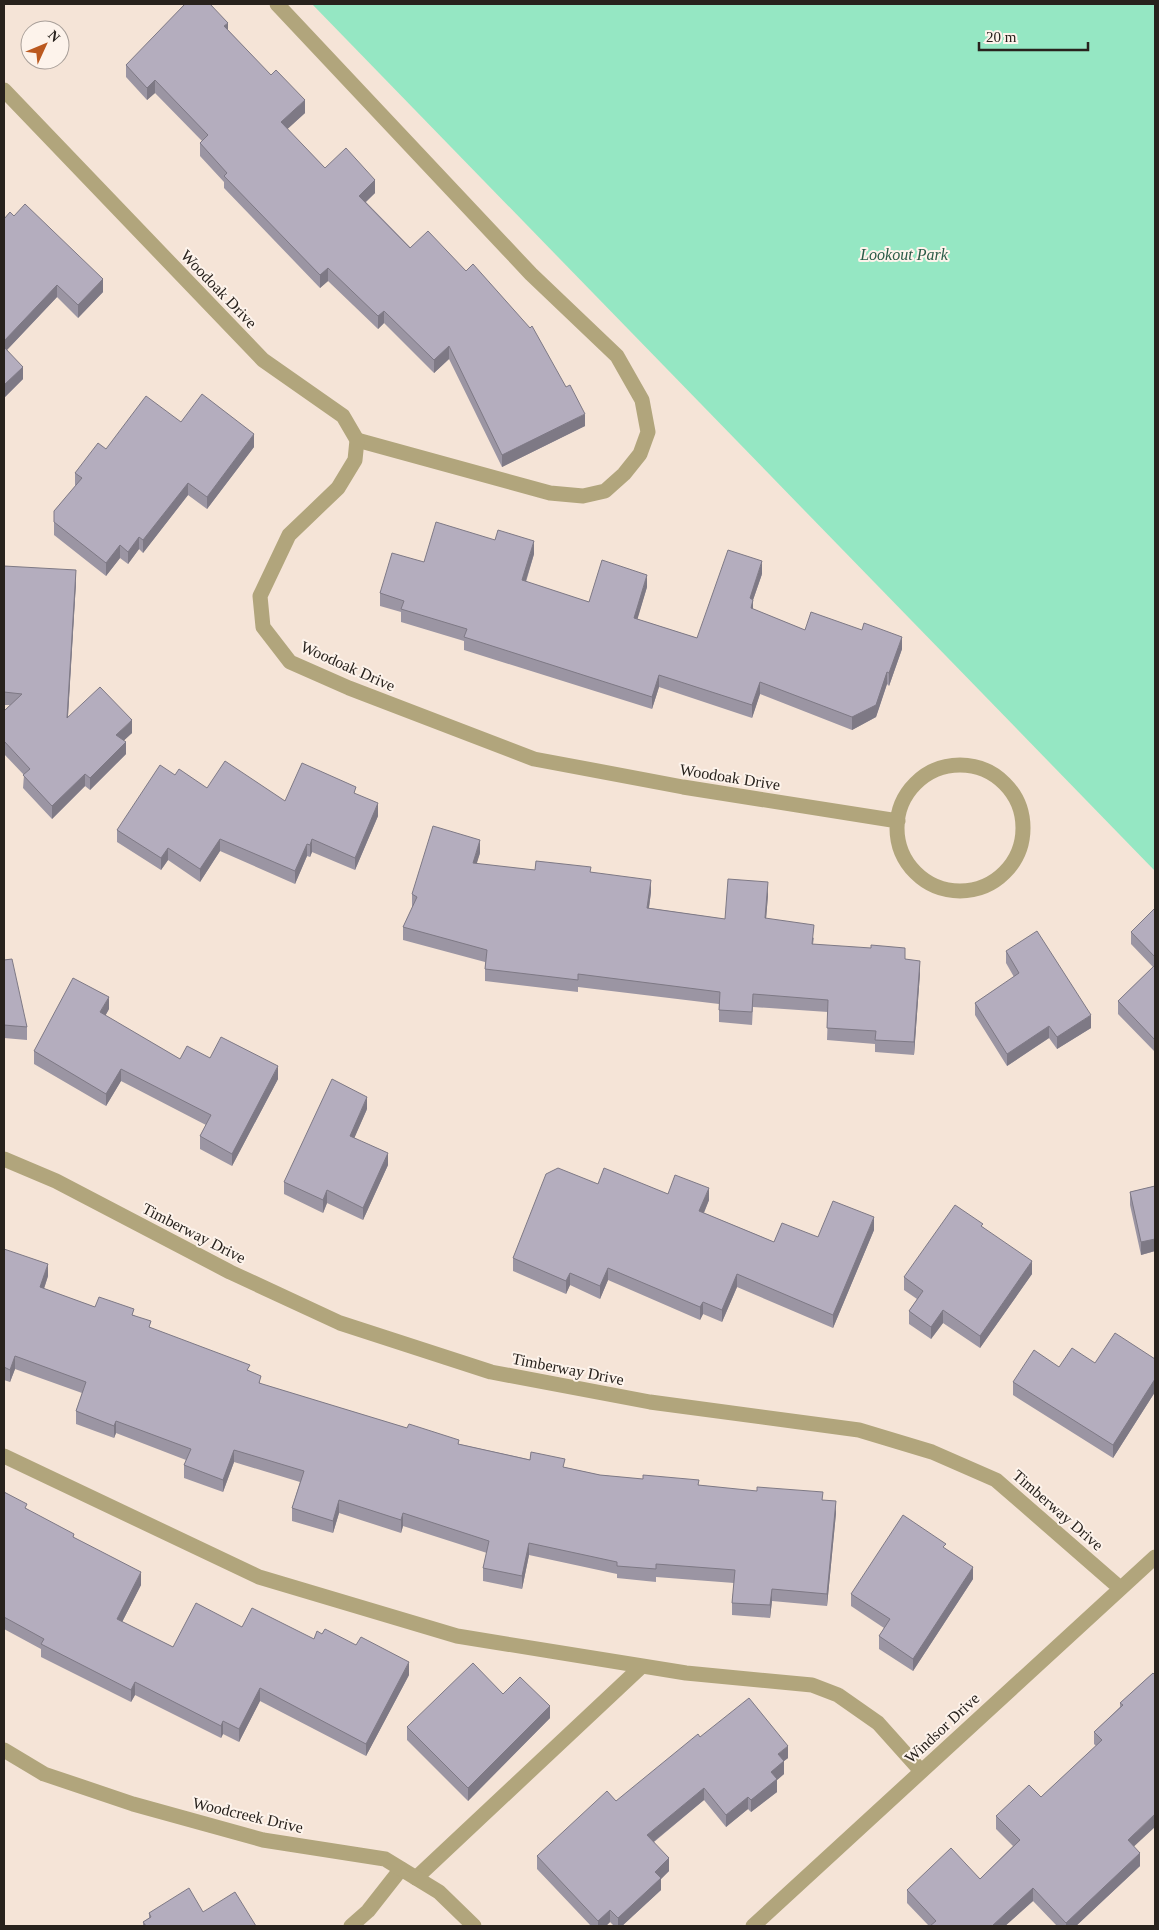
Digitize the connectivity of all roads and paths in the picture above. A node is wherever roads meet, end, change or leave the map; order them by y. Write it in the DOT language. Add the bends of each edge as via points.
graph roads {
  1 [pos="277,4"];
  2 [pos="4,90"];
  3 [pos="357,440"];
  4 [pos="898,821"];
  5 [pos="4,1159"];
  6 [pos="4,1456"];
  7 [pos="1155,1557"];
  8 [pos="1120,1588"];
  9 [pos="642,1666"];
  10 [pos="4,1750"];
  11 [pos="921,1771"];
  12 [pos="401,1869"];
  13 [pos="416,1878"];
  14 [pos="351,1926"];
  15 [pos="474,1926"];
  16 [pos="753,1926"];
  1 -- 3 [label="street" via="531,274 617,356 642,400 648,432 640,454 624,474 605,491 583,496 550,493"];
  2 -- 3 [label="street, Woodoak Drive" via="263,360 343,416"];
  3 -- 4 [label="street, Woodoak Drive" via="355,460 338,488 289,535 260,596 263,627 290,662 534,759 683,787"];
  4 -- 4 [label="street" via="898,840 905,859 934,886 953,891 973,890 991,883 1007,871 1018,855 1024,836 1022,814 1013,794 998,778 978,768 956,765 935,770 917,782 903,800"];
  5 -- 8 [label="street, Timberway Drive" via="56,1181 230,1272 340,1323 491,1372 650,1402 859,1430 932,1452 996,1480"];
  6 -- 9 [label="street" via="258,1577 457,1636"];
  7 -- 8 [label="street, Windsor Drive"];
  8 -- 11 [label="street, Windsor Drive"];
  9 -- 11 [label="street" via="812,1685 838,1695 878,1723"];
  9 -- 13 [label="street"];
  10 -- 12 [label="street, Woodcreek Drive" via="44,1774 133,1804 263,1840 385,1860"];
  11 -- 16 [label="street, Windsor Drive"];
  12 -- 13 [label="street, Woodcreek Drive"];
  12 -- 14 [label="street" via="368,1911"];
  13 -- 15 [label="street, Woodcreek Drive" via="440,1892"];
}
